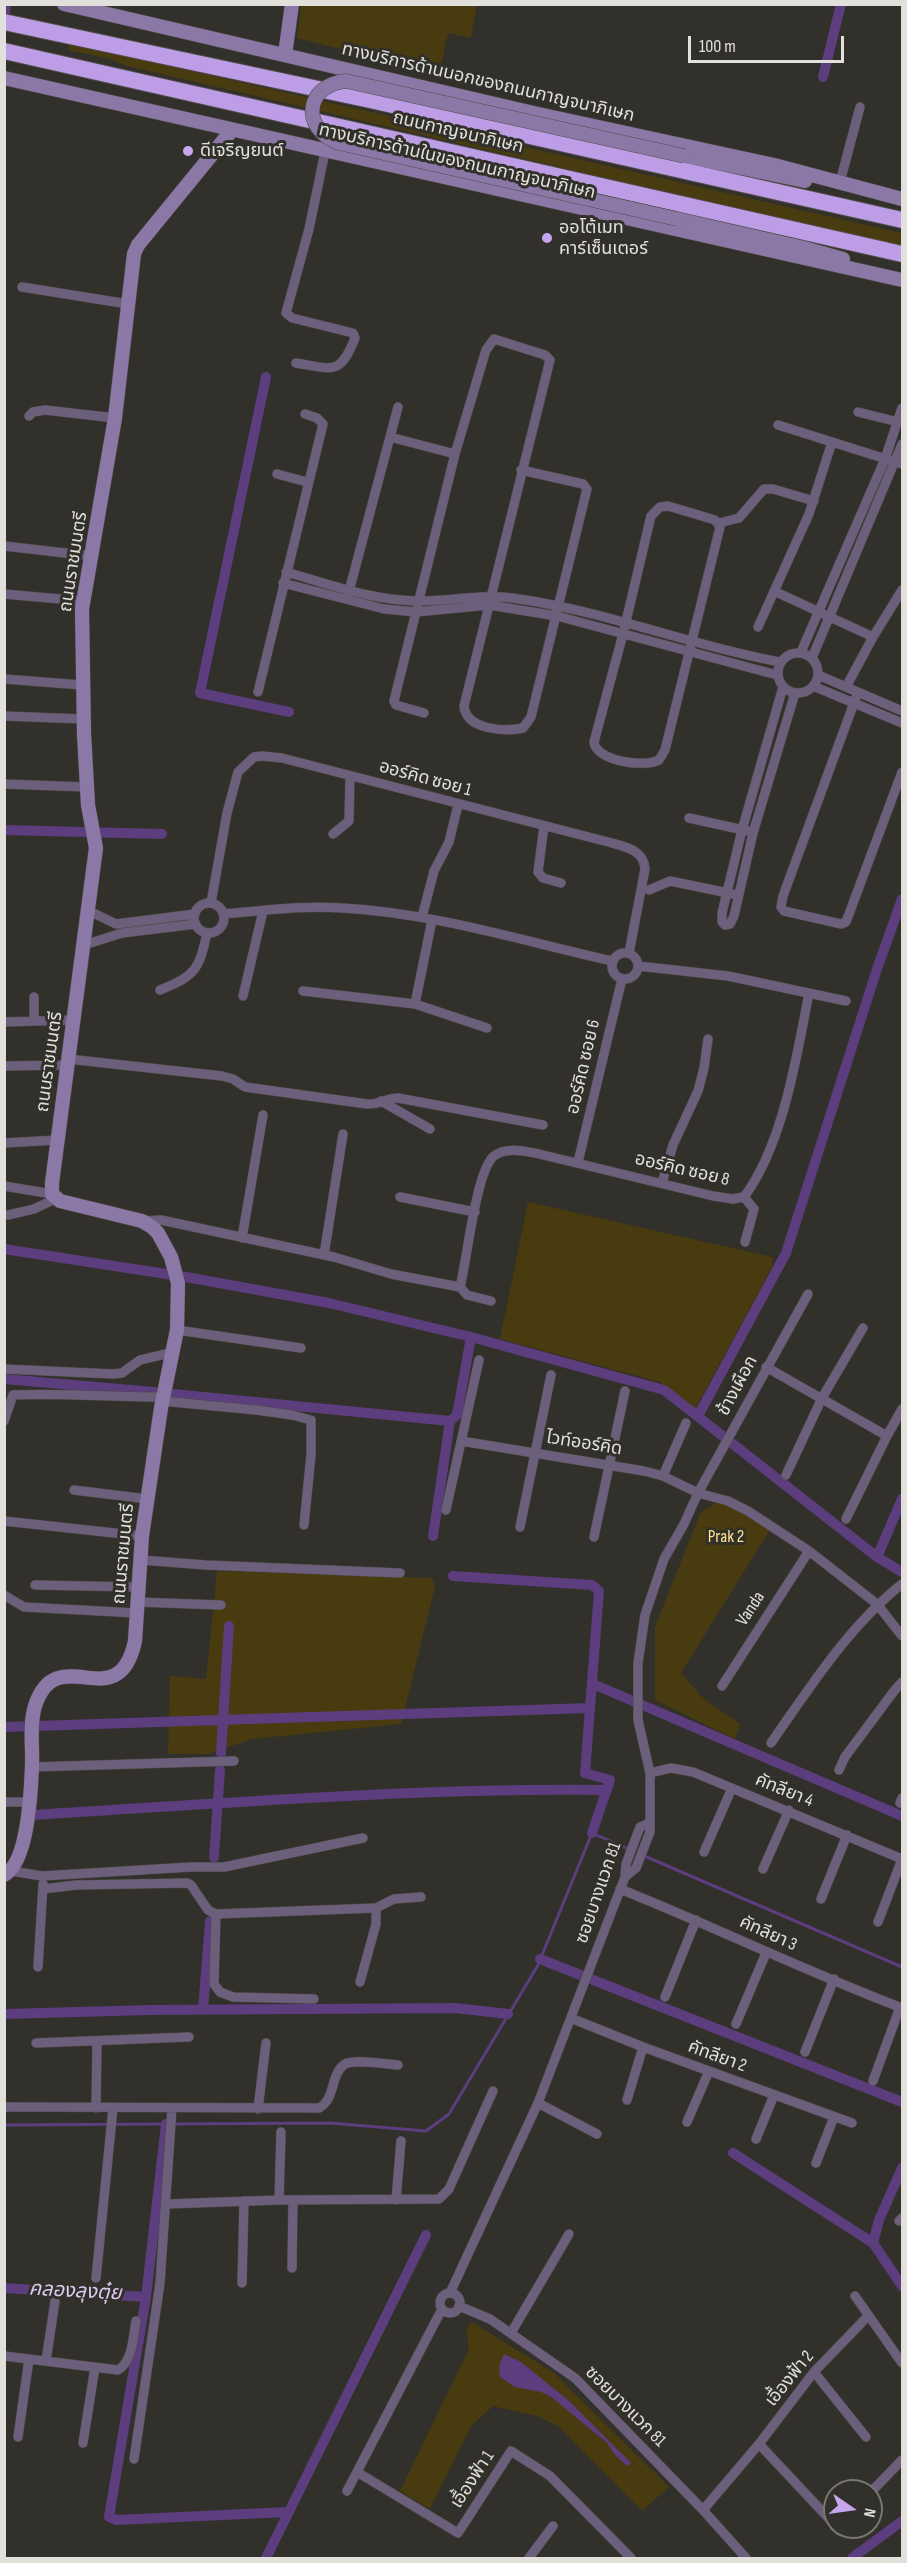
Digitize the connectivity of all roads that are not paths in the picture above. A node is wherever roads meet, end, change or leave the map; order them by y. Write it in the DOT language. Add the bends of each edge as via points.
graph roads {
  1 [pos="292,4"];
  2 [pos="70,6"];
  3 [pos="4,22"];
  4 [pos="4,51"];
  5 [pos="285,55"];
  6 [pos="4,78"];
  7 [pos="860,107"];
  8 [pos="232,130"];
  9 [pos="325,152"];
  10 [pos="840,182"];
  11 [pos="866,190"];
  12 [pos="903,199"];
  13 [pos="903,220"];
  14 [pos="903,254"];
  15 [pos="883,276"];
  16 [pos="903,280"];
  17 [pos="22,287"];
  18 [pos="128,304"];
  19 [pos="296,363"];
  20 [pos="398,407"];
  21 [pos="903,408"];
  22 [pos="858,412"];
  23 [pos="305,414"];
  24 [pos="29,416"];
  25 [pos="116,418"];
  26 [pos="898,422"];
  27 [pos="778,425"];
  28 [pos="390,437"];
  29 [pos="832,442"];
  30 [pos="903,444"];
  31 [pos="455,454"];
  32 [pos="885,459"];
  33 [pos="899,463"];
  34 [pos="521,470"];
  35 [pos="277,474"];
  36 [pos="307,482"];
  37 [pos="814,501"];
  38 [pos="719,523"];
  39 [pos="4,546"];
  40 [pos="91,556"];
  41 [pos="286,572"];
  42 [pos="283,583"];
  43 [pos="349,590"];
  44 [pos="903,590"];
  45 [pos="774,591"];
  46 [pos="4,594"];
  47 [pos="491,595"];
  48 [pos="346,600"];
  49 [pos="83,601"];
  50 [pos="418,601"];
  51 [pos="489,605"];
  52 [pos="558,611"];
  53 [pos="818,611"];
  54 [pos="416,612"];
  55 [pos="828,616"];
  56 [pos="626,622"];
  57 [pos="758,627"];
  58 [pos="623,633"];
  59 [pos="873,637"];
  60 [pos="693,640"];
  61 [pos="690,652"];
  62 [pos="801,652"];
  63 [pos="812,658"];
  64 [pos="780,662"];
  65 [pos="777,675"];
  66 [pos="818,675"];
  67 [pos="4,679"];
  68 [pos="82,685"];
  69 [pos="813,686"];
  70 [pos="783,687"];
  71 [pos="846,687"];
  72 [pos="258,692"];
  73 [pos="858,692"];
  74 [pos="795,693"];
  75 [pos="854,703"];
  76 [pos="903,711"];
  77 [pos="424,713"];
  78 [pos="4,716"];
  79 [pos="83,719"];
  80 [pos="903,723"];
  81 [pos="903,772"];
  82 [pos="350,776"];
  83 [pos="4,784"];
  84 [pos="87,787"];
  85 [pos="458,805"];
  86 [pos="688,818"];
  87 [pos="544,826"];
  88 [pos="742,830"];
  89 [pos="753,833"];
  90 [pos="333,834"];
  91 [pos="561,883"];
  92 [pos="649,890"];
  93 [pos="728,893"];
  94 [pos="738,895"];
  95 [pos="212,903"];
  96 [pos="87,910"];
  97 [pos="263,911"];
  98 [pos="223,914"];
  99 [pos="427,918"];
  100 [pos="195,919"];
  101 [pos="111,923"];
  102 [pos="207,933"];
  103 [pos="108,936"];
  104 [pos="84,945"];
  105 [pos="629,953"];
  106 [pos="612,961"];
  107 [pos="638,966"];
  108 [pos="622,979"];
  109 [pos="160,990"];
  110 [pos="303,991"];
  111 [pos="809,993"];
  112 [pos="243,996"];
  113 [pos="34,997"];
  114 [pos="846,1001"];
  115 [pos="415,1004"];
  116 [pos="34,1020"];
  117 [pos="73,1020"];
  118 [pos="4,1022"];
  119 [pos="487,1028"];
  120 [pos="708,1039"];
  121 [pos="68,1062"];
  122 [pos="4,1066"];
  123 [pos="381,1101"];
  124 [pos="263,1115"];
  125 [pos="543,1125"];
  126 [pos="430,1129"];
  127 [pos="343,1134"];
  128 [pos="57,1140"];
  129 [pos="4,1143"];
  130 [pos="578,1162"];
  131 [pos="662,1183"];
  132 [pos="4,1186"];
  133 [pos="54,1196"];
  134 [pos="400,1197"];
  135 [pos="744,1197"];
  136 [pos="475,1212"];
  137 [pos="8,1215"];
  138 [pos="142,1221"];
  139 [pos="242,1238"];
  140 [pos="746,1242"];
  141 [pos="324,1255"];
  142 [pos="460,1287"];
  143 [pos="808,1294"];
  144 [pos="491,1301"];
  145 [pos="863,1328"];
  146 [pos="177,1330"];
  147 [pos="302,1347"];
  148 [pos="174,1352"];
  149 [pos="479,1360"];
  150 [pos="766,1367"];
  151 [pos="4,1369"];
  152 [pos="552,1375"];
  153 [pos="625,1392"];
  154 [pos="822,1398"];
  155 [pos="163,1399"];
  156 [pos="903,1409"];
  157 [pos="4,1421"];
  158 [pos="686,1424"];
  159 [pos="886,1436"];
  160 [pos="461,1441"];
  161 [pos="534,1454"];
  162 [pos="610,1464"];
  163 [pos="786,1475"];
  164 [pos="663,1476"];
  165 [pos="74,1490"];
  166 [pos="698,1493"];
  167 [pos="147,1499"];
  168 [pos="446,1510"];
  169 [pos="846,1519"];
  170 [pos="4,1521"];
  171 [pos="304,1525"];
  172 [pos="520,1527"];
  173 [pos="142,1536"];
  174 [pos="594,1537"];
  175 [pos="809,1551"];
  176 [pos="141,1560"];
  177 [pos="400,1573"];
  178 [pos="903,1584"];
  179 [pos="35,1585"];
  180 [pos="138,1587"];
  181 [pos="4,1595"];
  182 [pos="876,1604"];
  183 [pos="221,1605"];
  184 [pos="137,1608"];
  185 [pos="903,1636"];
  186 [pos="903,1682"];
  187 [pos="722,1686"];
  188 [pos="771,1743"];
  189 [pos="234,1761"];
  190 [pos="32,1767"];
  191 [pos="839,1770"];
  192 [pos="650,1773"];
  193 [pos="732,1788"];
  194 [pos="4,1802"];
  195 [pos="28,1802"];
  196 [pos="789,1810"];
  197 [pos="646,1827"];
  198 [pos="847,1835"];
  199 [pos="363,1838"];
  200 [pos="704,1852"];
  201 [pos="902,1859"];
  202 [pos="174,1868"];
  203 [pos="763,1869"];
  204 [pos="8,1873"];
  205 [pos="42,1876"];
  206 [pos="626,1877"];
  207 [pos="173,1882"];
  208 [pos="43,1889"];
  209 [pos="620,1889"];
  210 [pos="421,1897"];
  211 [pos="821,1899"];
  212 [pos="376,1908"];
  213 [pos="216,1914"];
  214 [pos="696,1920"];
  215 [pos="878,1922"];
  216 [pos="766,1953"];
  217 [pos="38,1967"];
  218 [pos="834,1979"];
  219 [pos="360,1982"];
  220 [pos="665,1997"];
  221 [pos="314,1999"];
  222 [pos="901,2007"];
  223 [pos="573,2019"];
  224 [pos="736,2024"];
  225 [pos="189,2037"];
  226 [pos="97,2042"];
  227 [pos="36,2043"];
  228 [pos="266,2043"];
  229 [pos="643,2047"];
  230 [pos="805,2052"];
  231 [pos="398,2065"];
  232 [pos="709,2071"];
  233 [pos="873,2081"];
  234 [pos="493,2091"];
  235 [pos="774,2095"];
  236 [pos="627,2100"];
  237 [pos="538,2103"];
  238 [pos="4,2107"];
  239 [pos="96,2108"];
  240 [pos="258,2109"];
  241 [pos="113,2111"];
  242 [pos="172,2111"];
  243 [pos="834,2117"];
  244 [pos="687,2122"];
  245 [pos="852,2123"];
  246 [pos="281,2132"];
  247 [pos="597,2134"];
  248 [pos="756,2139"];
  249 [pos="401,2141"];
  250 [pos="816,2163"];
  251 [pos="279,2200"];
  252 [pos="293,2200"];
  253 [pos="396,2200"];
  254 [pos="244,2201"];
  255 [pos="167,2204"];
  256 [pos="569,2234"];
  257 [pos="292,2268"];
  258 [pos="96,2278"];
  259 [pos="242,2283"];
  260 [pos="450,2293"];
  261 [pos="855,2296"];
  262 [pos="55,2301"];
  263 [pos="459,2306"];
  264 [pos="442,2309"];
  265 [pos="868,2316"];
  266 [pos="136,2321"];
  267 [pos="510,2333"];
  268 [pos="4,2356"];
  269 [pos="29,2359"];
  270 [pos="46,2361"];
  271 [pos="903,2363"];
  272 [pos="95,2367"];
  273 [pos="814,2372"];
  274 [pos="18,2437"];
  275 [pos="866,2437"];
  276 [pos="83,2443"];
  277 [pos="759,2444"];
  278 [pos="134,2459"];
  279 [pos="903,2460"];
  280 [pos="357,2472"];
  281 [pos="883,2480"];
  282 [pos="347,2491"];
  283 [pos="703,2510"];
  284 [pos="823,2512"];
  285 [pos="553,2526"];
  286 [pos="529,2559"];
  287 [pos="631,2559"];
  288 [pos="746,2559"];
  1 -- 5 [label="main road"];
  2 -- 5 [label="main road, ทางบริการด้านนอกของถนนกาญจนาภิเษก"];
  3 -- 13 [label="highway, ถนนกาญจนาภิเษก"];
  4 -- 14 [label="highway, ถนนกาญจนาภิเษก"];
  5 -- 10 [label="main road, ทางบริการด้านนอกของถนนกาญจนาภิเษก"];
  6 -- 8 [label="main road, ทางบริการด้านในของถนนกาญจนาภิเษก"];
  7 -- 10 [label="street"];
  8 -- 9 [label="main road, ทางบริการด้านในของถนนกาญจนาภิเษก"];
  8 -- 18 [label="main road, ถนนราชมนตรี" via="138,245"];
  9 -- 15 [label="main road, ทางบริการด้านในของถนนกาญจนาภิเษก"];
  9 -- 19 [label="street" via="286,313 292,318 353,333 355,338 347,359 338,367"];
  10 -- 11 [label="main road, ทางบริการด้านนอกของถนนกาญจนาภิเษก"];
  11 -- 12 [label="main road, ทางบริการด้านนอกของถนนกาญจนาภิเษก"];
  11 -- 15 [label="main road, bridge" via="795,180 346,81 325,88 312,108 320,133 339,143 804,248"];
  15 -- 16 [label="main road, ทางบริการด้านในของถนนกาญจนาภิเษก"];
  17 -- 18 [label="street"];
  18 -- 25 [label="main road, ถนนราชมนตรี"];
  20 -- 28 [label="street"];
  21 -- 26 [label="street"];
  22 -- 26 [label="street"];
  23 -- 36 [label="street" via="322,424"];
  24 -- 25 [label="street" via="45,410"];
  25 -- 40 [label="main road, ถนนราชมนตรี"];
  26 -- 32 [label="street"];
  27 -- 29 [label="street"];
  28 -- 31 [label="street"];
  28 -- 43 [label="street"];
  29 -- 32 [label="street"];
  29 -- 37 [label="street"];
  30 -- 33 [label="street"];
  31 -- 34 [label="street" via="486,350 494,339 500,339 550,360"];
  31 -- 50 [label="street"];
  32 -- 33 [label="street"];
  32 -- 53 [label="street"];
  33 -- 55 [label="street"];
  34 -- 47 [label="street"];
  34 -- 52 [label="street" via="584,484 587,489"];
  35 -- 36 [label="street"];
  36 -- 41 [label="street"];
  37 -- 38 [label="street" via="764,489 739,518"];
  37 -- 45 [label="street"];
  38 -- 56 [label="street" via="668,506 654,510"];
  38 -- 60 [label="street"];
  39 -- 40 [label="street"];
  40 -- 49 [label="main road, ถนนราชมนตรี"];
  41 -- 42 [label="street"];
  41 -- 43 [label="street"];
  42 -- 48 [label="street"];
  42 -- 72 [label="street"];
  43 -- 48 [label="street"];
  43 -- 50 [label="street"];
  44 -- 59 [label="street"];
  45 -- 53 [label="street"];
  45 -- 57 [label="street"];
  46 -- 49 [label="street"];
  47 -- 50 [label="street"];
  47 -- 51 [label="street"];
  47 -- 52 [label="street"];
  48 -- 54 [label="street"];
  49 -- 68 [label="main road, ถนนราชมนตรี"];
  50 -- 54 [label="street"];
  51 -- 52 [label="street"];
  51 -- 52 [label="street" via="464,706 468,717 478,724 512,731 528,724"];
  51 -- 54 [label="street"];
  52 -- 56 [label="street"];
  52 -- 58 [label="street"];
  53 -- 55 [label="street"];
  53 -- 62 [label="street"];
  54 -- 77 [label="street" via="394,701"];
  55 -- 59 [label="street"];
  55 -- 63 [label="street"];
  56 -- 58 [label="street"];
  56 -- 60 [label="street"];
  58 -- 61 [label="street"];
  58 -- 61 [label="street" via="594,742 597,750 619,760 647,764 663,756"];
  59 -- 71 [label="street"];
  60 -- 61 [label="street"];
  60 -- 64 [label="street"];
  61 -- 65 [label="street"];
  62 -- 63 [label="street"];
  62 -- 64 [label="street" via="789,654"];
  63 -- 66 [label="street"];
  64 -- 65 [label="street"];
  65 -- 70 [label="street"];
  66 -- 69 [label="street"];
  66 -- 71 [label="street"];
  67 -- 68 [label="street"];
  68 -- 79 [label="main road, ถนนราชมนตรี"];
  69 -- 74 [label="street"];
  69 -- 75 [label="street"];
  70 -- 74 [label="street"];
  70 -- 88 [label="street"];
  71 -- 73 [label="street"];
  73 -- 75 [label="street"];
  73 -- 76 [label="street"];
  74 -- 89 [label="street"];
  75 -- 80 [label="street"];
  75 -- 81 [label="street" via="783,896 784,911 846,922"];
  78 -- 79 [label="street"];
  79 -- 84 [label="main road, ถนนราชมนตรี"];
  82 -- 85 [label="street, ออร์คิด ซอย 1"];
  82 -- 90 [label="street" via="349,821"];
  82 -- 95 [label="street, ออร์คิด ซอย 1" via="282,758 262,756 244,765 233,784"];
  83 -- 84 [label="street"];
  84 -- 96 [label="main road, ถนนราชมนตรี" via="96,840"];
  85 -- 87 [label="street, ออร์คิด ซอย 1"];
  85 -- 99 [label="street" via="449,842 434,871"];
  86 -- 88 [label="street"];
  87 -- 91 [label="street" via="538,872 543,878"];
  87 -- 105 [label="street, ออร์คิด ซอย 1" via="629,848 643,859 645,869"];
  88 -- 89 [label="street"];
  88 -- 93 [label="street"];
  89 -- 94 [label="street"];
  92 -- 93 [label="street" via="670,881"];
  93 -- 94 [label="street"];
  93 -- 94 [label="street" via="722,919 726,925 732,922"];
  95 -- 98 [label="street"];
  95 -- 100 [label="street" via="201,906"];
  96 -- 101 [label="street"];
  96 -- 104 [label="main road, ถนนราชมนตรี"];
  97 -- 98 [label="street"];
  97 -- 99 [label="street" via="339,907"];
  97 -- 112 [label="street"];
  98 -- 102 [label="street" via="222,926"];
  99 -- 106 [label="street"];
  99 -- 115 [label="street"];
  100 -- 101 [label="street"];
  100 -- 102 [label="street" via="201,931"];
  100 -- 103 [label="street"];
  101 -- 103 [label="street"];
  102 -- 109 [label="street" via="203,952 191,974"];
  103 -- 104 [label="street"];
  104 -- 117 [label="main road, ถนนราชมนตรี"];
  105 -- 106 [label="street" via="617,955"];
  105 -- 107 [label="street"];
  106 -- 108 [label="street" via="614,974"];
  107 -- 108 [label="street" via="634,975"];
  107 -- 111 [label="street" via="728,976"];
  108 -- 130 [label="street, ออร์คิด ซอย 6"];
  110 -- 115 [label="street"];
  111 -- 114 [label="street"];
  111 -- 135 [label="street, ออร์คิด ซอย 8" via="779,1125"];
  113 -- 116 [label="street"];
  115 -- 119 [label="street"];
  116 -- 117 [label="street"];
  116 -- 118 [label="street"];
  117 -- 121 [label="main road, ถนนราชมนตรี"];
  120 -- 131 [label="street" via="698,1091 673,1145"];
  121 -- 122 [label="street"];
  121 -- 123 [label="street" via="222,1076 245,1087 368,1104"];
  121 -- 128 [label="main road, ถนนราชมนตรี"];
  123 -- 125 [label="street" via="398,1098"];
  123 -- 126 [label="street"];
  124 -- 139 [label="street"];
  127 -- 141 [label="street"];
  128 -- 129 [label="street"];
  128 -- 133 [label="main road, ถนนราชมนตรี"];
  130 -- 131 [label="street, ออร์คิด ซอย 8"];
  130 -- 136 [label="street, ออร์คิด ซอย 8" via="516,1150 495,1154 484,1171"];
  131 -- 135 [label="street, ออร์คิด ซอย 8" via="713,1196"];
  132 -- 133 [label="street"];
  133 -- 137 [label="street" via="34,1209"];
  133 -- 138 [label="main road" via="68,1204"];
  134 -- 136 [label="street"];
  135 -- 140 [label="street" via="753,1209"];
  136 -- 142 [label="street, ออร์คิด ซอย 8"];
  138 -- 139 [label="street" via="161,1220"];
  138 -- 146 [label="main road, ถนนราชมนตรี" via="158,1233 174,1266 178,1283"];
  139 -- 141 [label="street"];
  141 -- 142 [label="street"];
  142 -- 144 [label="street" via="467,1295"];
  143 -- 150 [label="street, ช้างเผือก"];
  145 -- 154 [label="street"];
  146 -- 147 [label="street"];
  146 -- 148 [label="main road, ถนนราชมนตรี"];
  148 -- 151 [label="street" via="140,1360 122,1373 113,1374"];
  148 -- 155 [label="main road, ถนนราชมนตรี"];
  149 -- 160 [label="street"];
  150 -- 154 [label="street"];
  150 -- 166 [label="street, ช้างเผือก"];
  152 -- 161 [label="street"];
  153 -- 162 [label="street"];
  154 -- 159 [label="street"];
  154 -- 163 [label="street"];
  155 -- 157 [label="street" via="13,1395"];
  155 -- 167 [label="main road, ถนนราชมนตรี"];
  155 -- 171 [label="street" via="311,1420"];
  156 -- 159 [label="street"];
  158 -- 164 [label="street"];
  159 -- 169 [label="street"];
  160 -- 161 [label="street, ไวท์ออร์คิด"];
  160 -- 168 [label="street"];
  161 -- 162 [label="street, ไวท์ออร์คิด"];
  161 -- 172 [label="street"];
  162 -- 164 [label="street, ไวท์ออร์คิด"];
  162 -- 174 [label="street"];
  164 -- 166 [label="street, ไวท์ออร์คิด"];
  165 -- 167 [label="street"];
  166 -- 175 [label="street" via="738,1505"];
  166 -- 192 [label="street, ซอยบางแวก 81" via="664,1559 645,1616 638,1663 638,1720"];
  167 -- 173 [label="main road, ถนนราชมนตรี"];
  170 -- 173 [label="street"];
  173 -- 176 [label="main road, ถนนราชมนตรี"];
  175 -- 182 [label="street"];
  175 -- 187 [label="street, Vanda"];
  176 -- 177 [label="street"];
  176 -- 180 [label="main road, ถนนราชมนตรี"];
  178 -- 182 [label="street"];
  179 -- 180 [label="street"];
  180 -- 184 [label="main road, ถนนราชมนตรี"];
  181 -- 184 [label="street" via="24,1607"];
  182 -- 185 [label="street"];
  182 -- 188 [label="street" via="810,1686"];
  183 -- 184 [label="street"];
  184 -- 190 [label="main road, ถนนราชมนตรี" via="131,1660 115,1677 72,1676 55,1679 43,1688 34,1709"];
  186 -- 191 [label="street"];
  189 -- 190 [label="street"];
  190 -- 195 [label="main road, ถนนราชมนตรี"];
  192 -- 193 [label="street, คัทลียา 4" via="671,1768 693,1772"];
  192 -- 197 [label="street, ซอยบางแวก 81"];
  193 -- 196 [label="street, คัทลียา 4"];
  193 -- 200 [label="street"];
  194 -- 195 [label="street"];
  195 -- 204 [label="main road, ถนนราชมนตรี" via="21,1851"];
  196 -- 198 [label="street, คัทลียา 4"];
  196 -- 203 [label="street"];
  197 -- 206 [label="street, ซอยบางแวก 81" via="626,1864"];
  197 -- 206 [label="street" via="636,1868"];
  198 -- 201 [label="street, คัทลียา 4"];
  198 -- 211 [label="street"];
  199 -- 202 [label="street" via="224,1867"];
  201 -- 215 [label="street"];
  202 -- 205 [label="street"];
  202 -- 207 [label="street"];
  204 -- 205 [label="street"];
  205 -- 208 [label="street"];
  206 -- 209 [label="street, ซอยบางแวก 81"];
  207 -- 208 [label="street"];
  207 -- 213 [label="street" via="191,1885 208,1910"];
  208 -- 217 [label="street"];
  209 -- 214 [label="street, คัทลียา 3"];
  209 -- 223 [label="street, ซอยบางแวก 81"];
  210 -- 212 [label="street" via="394,1899"];
  212 -- 213 [label="street"];
  212 -- 219 [label="street" via="376,1924"];
  213 -- 221 [label="street" via="214,1984 220,1992 233,1997"];
  214 -- 216 [label="street, คัทลียา 3"];
  214 -- 220 [label="street"];
  216 -- 218 [label="street, คัทลียา 3"];
  216 -- 224 [label="street"];
  218 -- 222 [label="street, คัทลียา 3"];
  218 -- 230 [label="street"];
  222 -- 233 [label="street"];
  223 -- 229 [label="street, คัทลียา 2"];
  223 -- 237 [label="street, ซอยบางแวก 81"];
  225 -- 226 [label="street"];
  226 -- 227 [label="street"];
  226 -- 239 [label="street"];
  228 -- 240 [label="street"];
  229 -- 232 [label="street, คัทลียา 2"];
  229 -- 236 [label="street"];
  231 -- 240 [label="street" via="346,2064 329,2098 319,2108"];
  232 -- 235 [label="street, คัทลียา 2"];
  232 -- 244 [label="street"];
  234 -- 253 [label="street" via="444,2196 434,2200"];
  235 -- 243 [label="street, คัทลียา 2"];
  235 -- 248 [label="street"];
  237 -- 247 [label="street"];
  237 -- 260 [label="street, ซอยบางแวก 81"];
  238 -- 239 [label="street"];
  239 -- 241 [label="street"];
  240 -- 242 [label="street"];
  241 -- 242 [label="street"];
  241 -- 258 [label="street"];
  242 -- 255 [label="street"];
  243 -- 245 [label="street, คัทลียา 2"];
  243 -- 250 [label="street"];
  246 -- 251 [label="street"];
  249 -- 253 [label="street"];
  251 -- 252 [label="street"];
  251 -- 254 [label="street"];
  252 -- 253 [label="street"];
  252 -- 257 [label="street"];
  254 -- 255 [label="street"];
  254 -- 259 [label="street"];
  255 -- 278 [label="street" via="160,2283"];
  256 -- 267 [label="street"];
  260 -- 263 [label="street" via="458,2298"];
  260 -- 264 [label="street" via="441,2300"];
  261 -- 265 [label="street"];
  262 -- 270 [label="street"];
  263 -- 264 [label="street" via="450,2313"];
  263 -- 267 [label="street, ซอยบางแวก 81" via="490,2319"];
  264 -- 280 [label="street"];
  265 -- 271 [label="street"];
  265 -- 273 [label="street, เอื้องฟ้า 2"];
  266 -- 272 [label="street" via="130,2357 124,2367"];
  267 -- 283 [label="street, ซอยบางแวก 81" via="575,2378"];
  268 -- 269 [label="street"];
  269 -- 270 [label="street"];
  269 -- 274 [label="street"];
  270 -- 272 [label="street"];
  272 -- 276 [label="street"];
  273 -- 275 [label="street"];
  273 -- 277 [label="street, เอื้องฟ้า 2"];
  277 -- 283 [label="street, เอื้องฟ้า 2"];
  277 -- 284 [label="street"];
  279 -- 281 [label="street"];
  280 -- 282 [label="street"];
  280 -- 287 [label="street, เอื้องฟ้า 1" via="458,2533 511,2451 550,2476"];
  283 -- 288 [label="street, ซอยบางแวก 81"];
  285 -- 286 [label="street"];
}
